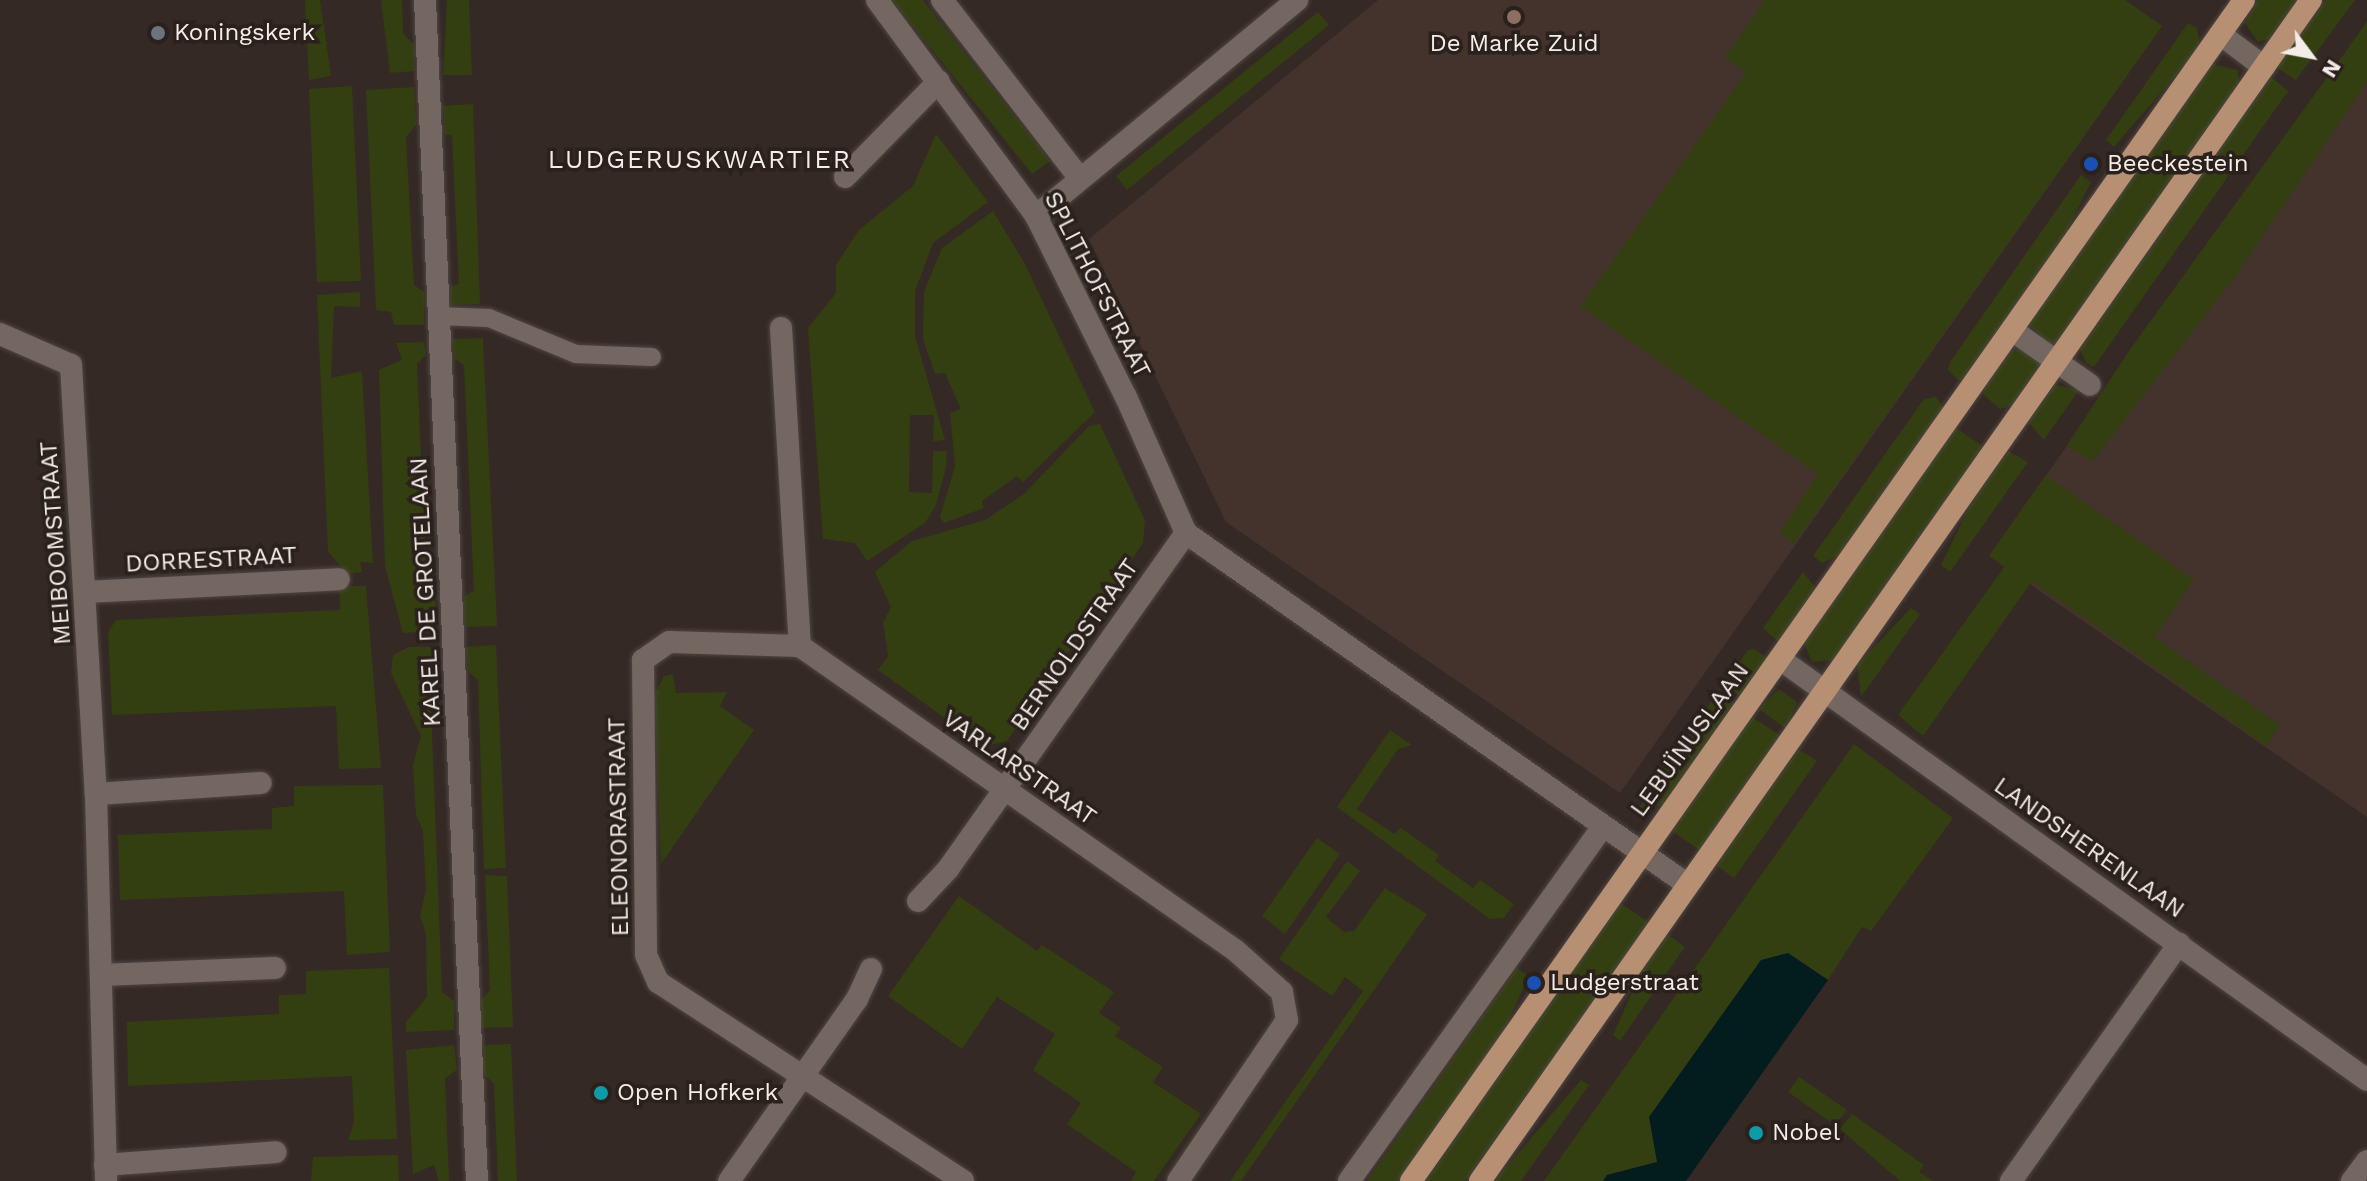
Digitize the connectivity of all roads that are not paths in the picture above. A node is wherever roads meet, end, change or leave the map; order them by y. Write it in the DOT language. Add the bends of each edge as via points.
graph roads {
  1 [pos="425,0"];
  2 [pos="877,0"];
  3 [pos="942,0"];
  4 [pos="1297,0"];
  5 [pos="2244,0"];
  6 [pos="2311,0"];
  7 [pos="2220,34"];
  8 [pos="2264,67"];
  9 [pos="939,81"];
  10 [pos="1078,176"];
  11 [pos="845,177"];
  12 [pos="1036,216"];
  13 [pos="438,316"];
  14 [pos="781,328"];
  15 [pos="2012,330"];
  16 [pos="0,334"];
  17 [pos="652,357"];
  18 [pos="2056,361"];
  19 [pos="2090,385"];
  20 [pos="1186,533"];
  21 [pos="339,579"];
  22 [pos="86,592"];
  23 [pos="800,646"];
  24 [pos="1780,659"];
  25 [pos="1824,692"];
  26 [pos="261,783"];
  27 [pos="1005,789"];
  28 [pos="96,794"];
  29 [pos="1602,828"];
  30 [pos="1641,854"];
  31 [pos="1688,885"];
  32 [pos="918,901"];
  33 [pos="2179,944"];
  34 [pos="275,968"];
  35 [pos="871,969"];
  36 [pos="101,975"];
  37 [pos="803,1076"];
  38 [pos="2367,1080"];
  39 [pos="276,1152"];
  40 [pos="2367,1161"];
  41 [pos="106,1173"];
  42 [pos="477,1181"];
  43 [pos="729,1181"];
  44 [pos="963,1181"];
  45 [pos="1178,1181"];
  46 [pos="1349,1181"];
  47 [pos="1411,1181"];
  48 [pos="1480,1181"];
  49 [pos="2011,1181"];
  50 [pos="2352,1181"];
  1 -- 13 [label="street, KAREL DE GROTELAAN"];
  2 -- 9 [label="street, SPLITHOFSTRAAT"];
  3 -- 10 [label="street, SPLITHOFSTRAAT"];
  4 -- 10 [label="street"];
  5 -- 7 [label="main road, LEBUÏNUSLAAN"];
  6 -- 8 [label="main road"];
  7 -- 8 [label="street"];
  7 -- 15 [label="main road, LEBUÏNUSLAAN"];
  8 -- 18 [label="main road"];
  9 -- 11 [label="street"];
  9 -- 12 [label="street, SPLITHOFSTRAAT"];
  10 -- 12 [label="street"];
  12 -- 20 [label="street, SPLITHOFSTRAAT"];
  13 -- 17 [label="lane" via="489,318 576,354"];
  13 -- 42 [label="street, KAREL DE GROTELAAN"];
  14 -- 23 [label="street"];
  15 -- 18 [label="street"];
  15 -- 24 [label="main road, LEBUÏNUSLAAN"];
  16 -- 22 [label="street, MEIBOOMSTRAAT" via="71,365"];
  18 -- 19 [label="street"];
  18 -- 25 [label="main road"];
  20 -- 27 [label="street, BERNOLDSTRAAT"];
  20 -- 29 [label="street"];
  21 -- 22 [label="street, DORRESTRAAT"];
  22 -- 28 [label="street, MEIBOOMSTRAAT"];
  23 -- 27 [label="street, VARLARSTRAAT"];
  23 -- 37 [label="street, ELEONORASTRAAT" via="669,642 643,660 646,955 658,982"];
  24 -- 25 [label="street, LANDSHERENLAAN"];
  24 -- 30 [label="main road, LEBUÏNUSLAAN"];
  25 -- 31 [label="main road"];
  25 -- 33 [label="street, LANDSHERENLAAN"];
  26 -- 28 [label="street"];
  27 -- 32 [label="street, BERNOLDSTRAAT"];
  27 -- 45 [label="street, VARLARSTRAAT" via="1235,950 1282,992 1287,1020"];
  28 -- 36 [label="street, MEIBOOMSTRAAT"];
  29 -- 30 [label="street"];
  29 -- 46 [label="street, LEBUÏNUSLAAN"];
  30 -- 31 [label="street"];
  30 -- 47 [label="main road, LEBUÏNUSLAAN"];
  31 -- 48 [label="main road"];
  33 -- 38 [label="street, LANDSHERENLAAN"];
  33 -- 49 [label="street"];
  34 -- 36 [label="street"];
  35 -- 37 [label="street" via="857,999"];
  36 -- 41 [label="street, MEIBOOMSTRAAT"];
  37 -- 43 [label="street"];
  37 -- 44 [label="street, ELEONORASTRAAT"];
  39 -- 41 [label="street, MEIBOOMSTRAAT"];
  40 -- 50 [label="street"];
}
